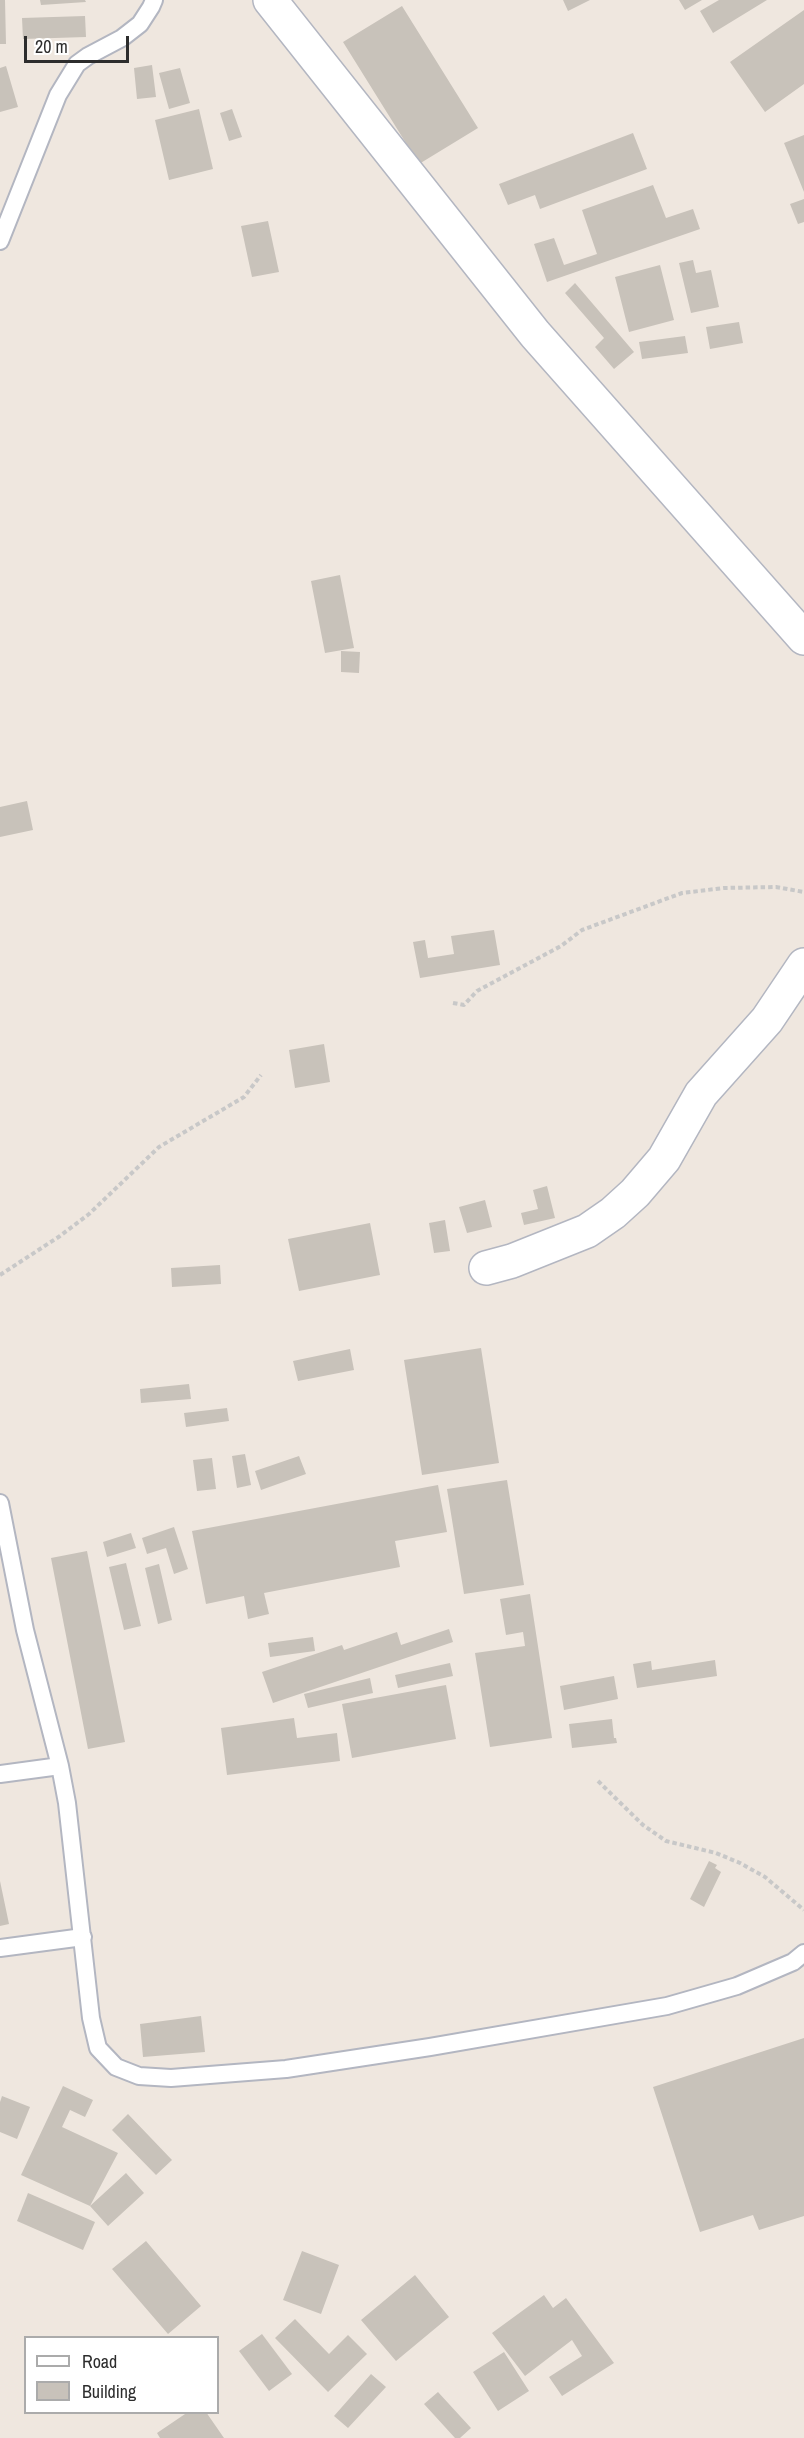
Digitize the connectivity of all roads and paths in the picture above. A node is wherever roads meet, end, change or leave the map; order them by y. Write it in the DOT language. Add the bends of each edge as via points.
graph roads {
  1 [pos="154,0"];
  2 [pos="270,0"];
  3 [pos="0,241"];
  4 [pos="804,638"];
  5 [pos="804,892"];
  6 [pos="804,965"];
  7 [pos="453,1003"];
  8 [pos="261,1075"];
  9 [pos="486,1268"];
  10 [pos="0,1275"];
  11 [pos="0,1503"];
  12 [pos="60,1766"];
  13 [pos="0,1774"];
  14 [pos="598,1781"];
  15 [pos="804,1910"];
  16 [pos="83,1937"];
  17 [pos="0,1948"];
  18 [pos="804,1953"];
  1 -- 3 [label="lane" via="140,24 77,64 58,95"];
  2 -- 4 [label="street" via="535,334"];
  5 -- 7 [label="path" via="776,887 682,894 582,930 561,946 477,991 464,1005"];
  6 -- 9 [label="street" via="767,1020 701,1094 664,1159 635,1193 587,1231"];
  8 -- 10 [label="path" via="244,1097 159,1147 88,1214"];
  11 -- 12 [label="lane" via="25,1630"];
  12 -- 13 [label="lane"];
  12 -- 16 [label="lane"];
  14 -- 15 [label="path" via="666,1841 717,1853 740,1863 765,1877"];
  16 -- 17 [label="lane"];
  16 -- 18 [label="lane" via="91,2018 99,2048 116,2067 139,2076 171,2078 286,2069 667,2006 737,1986 793,1962"];
}
